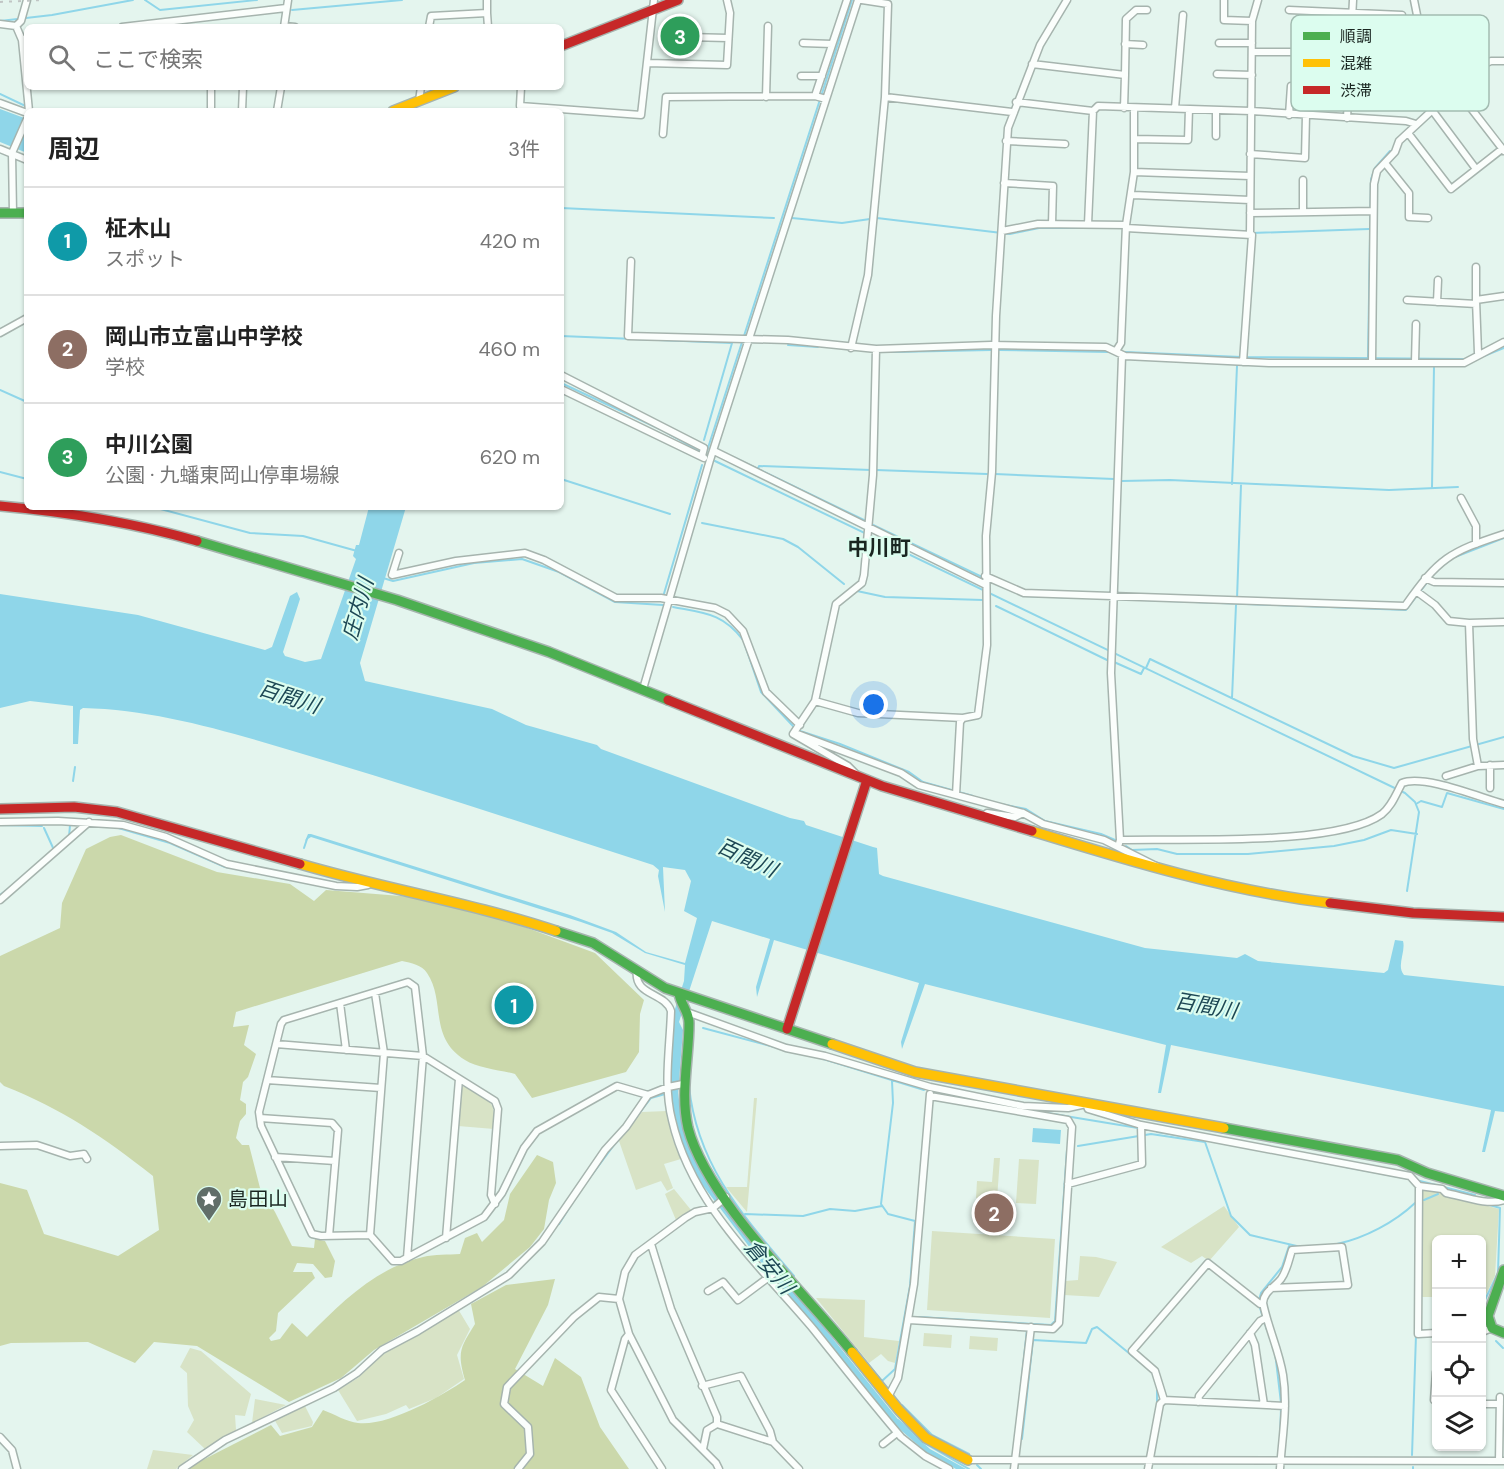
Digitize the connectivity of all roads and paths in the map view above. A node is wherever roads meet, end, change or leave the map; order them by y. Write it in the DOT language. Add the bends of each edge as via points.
graph roads {
  1 [pos="27,0"];
  2 [pos="288,0"];
  3 [pos="487,0"];
  4 [pos="678,0"];
  5 [pos="727,0"];
  6 [pos="847,0"];
  7 [pos="860,0"];
  8 [pos="1067,0"];
  9 [pos="1224,0"];
  10 [pos="1258,0"];
  11 [pos="1353,0"];
  12 [pos="1414,0"];
  13 [pos="654,5"];
  14 [pos="286,8"];
  15 [pos="1147,10"];
  16 [pos="1289,10"];
  17 [pos="487,13"];
  18 [pos="1353,13"];
  19 [pos="1183,15"];
  20 [pos="1402,15"];
  21 [pos="1417,15"];
  22 [pos="1252,21"];
  23 [pos="0,24"];
  24 [pos="148,24"];
  25 [pos="284,24"];
  26 [pos="429,24"];
  27 [pos="488,24"];
  28 [pos="16,26"];
  29 [pos="768,26"];
  30 [pos="687,37"];
  31 [pos="24,38"];
  32 [pos="728,38"];
  33 [pos="803,43"];
  34 [pos="1219,43"];
  35 [pos="1252,43"];
  36 [pos="832,44"];
  37 [pos="1125,44"];
  38 [pos="564,45"];
  39 [pos="1143,45"];
  40 [pos="1252,52"];
  41 [pos="1291,52"];
  42 [pos="1504,60"];
  43 [pos="647,63"];
  44 [pos="1489,63"];
  45 [pos="1032,64"];
  46 [pos="1217,74"];
  47 [pos="1125,75"];
  48 [pos="1252,75"];
  49 [pos="801,76"];
  50 [pos="822,76"];
  51 [pos="1291,86"];
  52 [pos="27,90"];
  53 [pos="212,90"];
  54 [pos="243,90"];
  55 [pos="280,90"];
  56 [pos="421,90"];
  57 [pos="446,90"];
  58 [pos="521,90"];
  59 [pos="766,97"];
  60 [pos="885,97"];
  61 [pos="821,98"];
  62 [pos="419,101"];
  63 [pos="1016,102"];
  64 [pos="0,103"];
  65 [pos="24,108"];
  66 [pos="28,108"];
  67 [pos="211,108"];
  68 [pos="242,108"];
  69 [pos="277,108"];
  70 [pos="401,108"];
  71 [pos="547,108"];
  72 [pos="1124,108"];
  73 [pos="1134,108"];
  74 [pos="1175,108"];
  75 [pos="564,109"];
  76 [pos="1189,109"];
  77 [pos="1216,110"];
  78 [pos="1093,111"];
  79 [pos="1251,111"];
  80 [pos="1348,111"];
  81 [pos="1473,111"];
  82 [pos="1012,112"];
  83 [pos="1431,112"];
  84 [pos="1289,115"];
  85 [pos="1306,116"];
  86 [pos="1347,118"];
  87 [pos="1416,124"];
  88 [pos="24,126"];
  89 [pos="1408,133"];
  90 [pos="663,134"];
  91 [pos="1215,136"];
  92 [pos="1134,139"];
  93 [pos="1006,141"];
  94 [pos="1065,144"];
  95 [pos="0,149"];
  96 [pos="1503,150"];
  97 [pos="12,152"];
  98 [pos="1250,154"];
  99 [pos="24,158"];
  100 [pos="1384,163"];
  101 [pos="1476,170"];
  102 [pos="1134,172"];
  103 [pos="1250,177"];
  104 [pos="1303,180"];
  105 [pos="1004,183"];
  106 [pos="1133,195"];
  107 [pos="1250,200"];
  108 [pos="1370,211"];
  109 [pos="1303,212"];
  110 [pos="0,213"];
  111 [pos="13,213"];
  112 [pos="24,213"];
  113 [pos="1250,213"];
  114 [pos="1428,218"];
  115 [pos="1052,224"];
  116 [pos="1088,224"];
  117 [pos="1126,226"];
  118 [pos="1002,232"];
  119 [pos="1250,233"];
  120 [pos="631,261"];
  121 [pos="1476,267"];
  122 [pos="1438,280"];
  123 [pos="1504,296"];
  124 [pos="1407,300"];
  125 [pos="1437,302"];
  126 [pos="1476,302"];
  127 [pos="24,320"];
  128 [pos="1416,324"];
  129 [pos="0,333"];
  130 [pos="744,340"];
  131 [pos="1504,342"];
  132 [pos="996,345"];
  133 [pos="851,348"];
  134 [pos="876,349"];
  135 [pos="1116,351"];
  136 [pos="1478,353"];
  137 [pos="1122,356"];
  138 [pos="1244,359"];
  139 [pos="1372,359"];
  140 [pos="1415,359"];
  141 [pos="564,377"];
  142 [pos="564,390"];
  143 [pos="714,451"];
  144 [pos="702,456"];
  145 [pos="710,460"];
  146 [pos="1461,498"];
  147 [pos="0,506"];
  148 [pos="24,508"];
  149 [pos="43,510"];
  150 [pos="870,526"];
  151 [pos="1504,534"];
  152 [pos="1476,544"];
  153 [pos="399,553"];
  154 [pos="986,576"];
  155 [pos="1428,579"];
  156 [pos="1504,584"];
  157 [pos="986,589"];
  158 [pos="1418,593"];
  159 [pos="1113,596"];
  160 [pos="665,599"];
  161 [pos="1504,622"];
  162 [pos="1470,623"];
  163 [pos="643,689"];
  164 [pos="815,701"];
  165 [pos="963,718"];
  166 [pos="800,725"];
  167 [pos="794,733"];
  168 [pos="1490,765"];
  169 [pos="1504,765"];
  170 [pos="1478,766"];
  171 [pos="1446,776"];
  172 [pos="862,779"];
  173 [pos="1490,788"];
  174 [pos="957,792"];
  175 [pos="1504,804"];
  176 [pos="0,809"];
  177 [pos="1023,813"];
  178 [pos="982,817"];
  179 [pos="0,822"];
  180 [pos="89,822"];
  181 [pos="1120,840"];
  182 [pos="1118,847"];
  183 [pos="1162,870"];
  184 [pos="369,884"];
  185 [pos="0,900"];
  186 [pos="1504,917"];
  187 [pos="637,970"];
  188 [pos="375,993"];
  189 [pos="679,993"];
  190 [pos="340,1003"];
  191 [pos="687,1012"];
  192 [pos="787,1029"];
  193 [pos="276,1044"];
  194 [pos="346,1050"];
  195 [pos="384,1053"];
  196 [pos="423,1056"];
  197 [pos="459,1079"];
  198 [pos="267,1080"];
  199 [pos="683,1084"];
  200 [pos="930,1087"];
  201 [pos="381,1088"];
  202 [pos="668,1092"];
  203 [pos="648,1095"];
  204 [pos="930,1096"];
  205 [pos="1086,1104"];
  206 [pos="1022,1109"];
  207 [pos="260,1118"];
  208 [pos="1141,1125"];
  209 [pos="0,1146"];
  210 [pos="275,1157"];
  211 [pos="87,1159"];
  212 [pos="335,1161"];
  213 [pos="1068,1184"];
  214 [pos="1419,1186"];
  215 [pos="724,1198"];
  216 [pos="1504,1198"];
  217 [pos="495,1204"];
  218 [pos="713,1208"];
  219 [pos="370,1235"];
  220 [pos="329,1236"];
  221 [pos="446,1238"];
  222 [pos="651,1244"];
  223 [pos="407,1258"];
  224 [pos="780,1270"];
  225 [pos="1504,1270"];
  226 [pos="769,1278"];
  227 [pos="1270,1288"];
  228 [pos="708,1291"];
  229 [pos="619,1299"];
  230 [pos="1263,1303"];
  231 [pos="1264,1319"];
  232 [pos="909,1320"];
  233 [pos="1032,1327"];
  234 [pos="1492,1328"];
  235 [pos="1486,1330"];
  236 [pos="1250,1333"];
  237 [pos="1432,1333"];
  238 [pos="1504,1333"];
  239 [pos="629,1334"];
  240 [pos="702,1386"];
  241 [pos="1500,1396"];
  242 [pos="888,1397"];
  243 [pos="1164,1400"];
  244 [pos="1197,1402"];
  245 [pos="1486,1404"];
  246 [pos="1500,1404"];
  247 [pos="1264,1405"];
  248 [pos="1285,1406"];
  249 [pos="902,1417"];
  250 [pos="717,1424"];
  251 [pos="892,1424"];
  252 [pos="897,1433"];
  253 [pos="0,1437"];
  254 [pos="773,1442"];
  255 [pos="883,1444"];
  256 [pos="703,1449"];
  257 [pos="968,1460"];
  258 [pos="1410,1460"];
  259 [pos="1015,1461"];
  260 [pos="1150,1461"];
  261 [pos="1282,1461"];
  262 [pos="1502,1461"];
  263 [pos="718,1466"];
  264 [pos="17,1469"];
  265 [pos="182,1469"];
  266 [pos="518,1469"];
  267 [pos="662,1469"];
  268 [pos="709,1469"];
  269 [pos="799,1469"];
  270 [pos="949,1469"];
  271 [pos="1014,1469"];
  272 [pos="1148,1469"];
  273 [pos="1280,1469"];
  274 [pos="1410,1469"];
  1 -- 28 [label="street"];
  2 -- 14 [label="street"];
  3 -- 17 [label="street"];
  4 -- 13 [label="street"];
  5 -- 32 [label="street"];
  6 -- 36 [label="street"];
  7 -- 60 [label="street" via="888,4"];
  7 -- 61 [label="street"];
  8 -- 45 [label="street"];
  9 -- 22 [label="street" via="1224,20"];
  10 -- 22 [label="street"];
  11 -- 18 [label="street"];
  12 -- 21 [label="street"];
  13 -- 38 [label="street"];
  13 -- 43 [label="street"];
  14 -- 24 [label="street"];
  14 -- 25 [label="street"];
  15 -- 37 [label="street" via="1136,10 1126,19"];
  16 -- 18 [label="street"];
  17 -- 26 [label="street" via="430,16"];
  17 -- 27 [label="street"];
  18 -- 20 [label="street"];
  19 -- 74 [label="street"];
  22 -- 35 [label="street"];
  23 -- 28 [label="street"];
  28 -- 31 [label="street"];
  29 -- 59 [label="street"];
  30 -- 32 [label="street"];
  32 -- 43 [label="street" via="727,65"];
  33 -- 36 [label="street"];
  34 -- 35 [label="street"];
  35 -- 40 [label="street"];
  36 -- 50 [label="street"];
  37 -- 39 [label="street"];
  37 -- 47 [label="street"];
  40 -- 41 [label="street"];
  40 -- 48 [label="street"];
  42 -- 44 [label="street"];
  43 -- 75 [label="street" via="641,115"];
  45 -- 47 [label="street"];
  45 -- 63 [label="street"];
  46 -- 48 [label="street"];
  47 -- 72 [label="street"];
  48 -- 79 [label="street"];
  49 -- 50 [label="street"];
  50 -- 61 [label="street"];
  51 -- 84 [label="street"];
  52 -- 66 [label="street"];
  53 -- 67 [label="street"];
  54 -- 68 [label="street"];
  55 -- 69 [label="street"];
  56 -- 62 [label="street"];
  57 -- 62 [label="street"];
  58 -- 71 [label="street" via="520,106"];
  59 -- 61 [label="street"];
  59 -- 90 [label="street" via="666,97"];
  60 -- 82 [label="street"];
  60 -- 133 [label="street" via="868,275"];
  61 -- 130 [label="street"];
  62 -- 70 [label="street"];
  63 -- 78 [label="street"];
  63 -- 82 [label="street"];
  64 -- 65 [label="street"];
  72 -- 73 [label="street"];
  72 -- 78 [label="street" via="1098,106"];
  73 -- 74 [label="street"];
  73 -- 92 [label="street"];
  74 -- 76 [label="street"];
  76 -- 77 [label="street"];
  76 -- 92 [label="street" via="1188,140"];
  77 -- 79 [label="street"];
  77 -- 91 [label="street"];
  78 -- 116 [label="street"];
  79 -- 84 [label="street"];
  79 -- 98 [label="street"];
  80 -- 86 [label="street"];
  81 -- 96 [label="street"];
  82 -- 93 [label="street"];
  83 -- 87 [label="street"];
  83 -- 101 [label="street"];
  84 -- 85 [label="street"];
  85 -- 86 [label="street"];
  85 -- 98 [label="street" via="1305,158"];
  86 -- 87 [label="street"];
  87 -- 89 [label="street"];
  88 -- 97 [label="street"];
  89 -- 100 [label="street"];
  89 -- 101 [label="street" via="1451,189"];
  92 -- 102 [label="street"];
  93 -- 94 [label="street"];
  93 -- 105 [label="street"];
  95 -- 97 [label="street"];
  96 -- 101 [label="street"];
  97 -- 99 [label="street"];
  97 -- 111 [label="street"];
  98 -- 103 [label="street"];
  100 -- 108 [label="street" via="1375,177"];
  100 -- 114 [label="street" via="1409,193 1409,217"];
  102 -- 103 [label="street"];
  102 -- 106 [label="street"];
  103 -- 107 [label="street"];
  104 -- 109 [label="street"];
  105 -- 115 [label="street" via="1053,186"];
  105 -- 118 [label="street"];
  106 -- 107 [label="street"];
  106 -- 117 [label="street"];
  107 -- 113 [label="street"];
  108 -- 109 [label="street"];
  108 -- 139 [label="street"];
  109 -- 113 [label="street"];
  110 -- 111 [label="street"];
  111 -- 112 [label="street"];
  113 -- 119 [label="street"];
  115 -- 116 [label="street"];
  115 -- 118 [label="street"];
  116 -- 117 [label="street"];
  117 -- 119 [label="street"];
  117 -- 135 [label="street" via="1121,343"];
  118 -- 132 [label="street"];
  119 -- 138 [label="street"];
  120 -- 130 [label="street" via="628,336"];
  121 -- 126 [label="street"];
  122 -- 125 [label="street"];
  123 -- 126 [label="street"];
  124 -- 125 [label="street"];
  125 -- 126 [label="street"];
  126 -- 136 [label="street"];
  127 -- 129 [label="street"];
  128 -- 140 [label="street"];
  130 -- 133 [label="street" via="820,342"];
  130 -- 143 [label="street"];
  131 -- 136 [label="street"];
  132 -- 134 [label="street"];
  132 -- 135 [label="street" via="1106,347"];
  132 -- 154 [label="street"];
  133 -- 134 [label="street"];
  134 -- 150 [label="street"];
  135 -- 137 [label="street"];
  136 -- 140 [label="street" via="1464,363"];
  137 -- 138 [label="street"];
  137 -- 159 [label="street"];
  138 -- 139 [label="street"];
  139 -- 140 [label="street"];
  141 -- 144 [label="street" via="704,448"];
  142 -- 144 [label="street"];
  143 -- 145 [label="street"];
  143 -- 150 [label="street"];
  144 -- 145 [label="street"];
  145 -- 160 [label="street"];
  146 -- 152 [label="street" via="1476,526"];
  147 -- 148 [label="street"];
  149 -- 163 [label="street" via="147,527 348,585 485,629"];
  150 -- 157 [label="street"];
  150 -- 164 [label="street" via="862,583 836,604"];
  151 -- 152 [label="street"];
  152 -- 155 [label="street" via="1445,558"];
  153 -- 160 [label="street" via="392,575 456,561 525,553 616,598"];
  154 -- 157 [label="street"];
  154 -- 159 [label="street" via="1024,593"];
  155 -- 156 [label="street"];
  155 -- 158 [label="street"];
  157 -- 165 [label="street" via="987,645 978,715"];
  158 -- 159 [label="street" via="1405,606"];
  158 -- 162 [label="street" via="1449,621"];
  159 -- 181 [label="street"];
  160 -- 163 [label="street"];
  160 -- 166 [label="street" via="715,608 736,621 748,640 766,692"];
  161 -- 162 [label="street"];
  162 -- 170 [label="street"];
  163 -- 172 [label="street"];
  164 -- 165 [label="street" via="858,713"];
  164 -- 166 [label="street"];
  165 -- 174 [label="street"];
  166 -- 167 [label="street"];
  167 -- 172 [label="street" via="849,766"];
  167 -- 174 [label="street" via="901,773 919,785"];
  168 -- 169 [label="street"];
  168 -- 170 [label="street"];
  168 -- 173 [label="street"];
  170 -- 171 [label="street"];
  172 -- 178 [label="street"];
  172 -- 192 [label="street" via="863,795"];
  174 -- 177 [label="street"];
  175 -- 181 [label="street" via="1430,783 1408,781 1390,807 1374,818 1317,833"];
  176 -- 184 [label="street" via="74,807 117,812"];
  177 -- 178 [label="street" via="1015,817 987,813"];
  177 -- 182 [label="street" via="1042,824"];
  178 -- 183 [label="street"];
  179 -- 180 [label="street"];
  180 -- 184 [label="street" via="123,825 166,837 227,864 336,886"];
  180 -- 185 [label="street"];
  181 -- 182 [label="street"];
  182 -- 183 [label="street"];
  183 -- 186 [label="street" via="1321,902 1413,913"];
  184 -- 187 [label="street" via="528,921 593,943"];
  187 -- 189 [label="street" via="654,983"];
  187 -- 202 [label="street" via="640,986 667,1003 671,1011"];
  188 -- 190 [label="street"];
  188 -- 195 [label="street"];
  188 -- 196 [label="street" via="408,982 415,987"];
  189 -- 191 [label="street" via="678,1001"];
  189 -- 192 [label="street"];
  190 -- 193 [label="street" via="284,1020"];
  190 -- 194 [label="street"];
  191 -- 199 [label="street"];
  191 -- 200 [label="street" via="786,1048"];
  192 -- 205 [label="street" via="915,1072"];
  193 -- 194 [label="street"];
  193 -- 198 [label="street"];
  194 -- 195 [label="street"];
  195 -- 196 [label="street"];
  195 -- 201 [label="street"];
  196 -- 197 [label="street"];
  196 -- 223 [label="street"];
  197 -- 217 [label="street" via="495,1101 498,1109 491,1195"];
  197 -- 221 [label="street"];
  198 -- 201 [label="street"];
  198 -- 207 [label="street"];
  199 -- 202 [label="street"];
  199 -- 215 [label="street" via="693,1142"];
  200 -- 204 [label="street"];
  200 -- 206 [label="street"];
  201 -- 219 [label="street"];
  202 -- 203 [label="street"];
  202 -- 218 [label="street" via="677,1140"];
  203 -- 217 [label="street" via="617,1086 537,1131"];
  203 -- 265 [label="street" via="542,1242 509,1275 382,1350 334,1388 225,1440"];
  204 -- 206 [label="street"];
  204 -- 232 [label="street"];
  205 -- 206 [label="street"];
  205 -- 208 [label="street" via="1088,1109"];
  205 -- 216 [label="street" via="1398,1160"];
  206 -- 213 [label="street" via="1068,1120 1072,1127"];
  207 -- 210 [label="street"];
  207 -- 212 [label="street" via="332,1123 338,1130"];
  208 -- 213 [label="street" via="1143,1160 1138,1167"];
  208 -- 214 [label="street" via="1410,1176"];
  209 -- 211 [label="street" via="37,1145 70,1156 84,1154"];
  210 -- 212 [label="street"];
  210 -- 220 [label="street" via="309,1230 316,1236"];
  212 -- 220 [label="street"];
  213 -- 233 [label="street" via="1059,1323 1053,1329"];
  214 -- 216 [label="street" via="1479,1200 1499,1202"];
  214 -- 237 [label="street" via="1418,1334"];
  215 -- 218 [label="street"];
  215 -- 224 [label="street"];
  217 -- 221 [label="street" via="474,1224"];
  218 -- 222 [label="street" via="695,1212"];
  218 -- 226 [label="street"];
  219 -- 220 [label="street"];
  219 -- 223 [label="street" via="393,1261"];
  221 -- 223 [label="street"];
  222 -- 229 [label="street" via="635,1255 625,1272"];
  222 -- 240 [label="street" via="671,1309"];
  224 -- 226 [label="street"];
  224 -- 242 [label="street"];
  225 -- 234 [label="street" via="1488,1312"];
  226 -- 228 [label="street" via="738,1300 723,1282"];
  226 -- 251 [label="street"];
  227 -- 227 [label="street" via="1281,1278 1292,1250 1342,1247 1348,1285"];
  227 -- 230 [label="street"];
  229 -- 239 [label="street"];
  229 -- 266 [label="street" via="599,1297 574,1317 507,1387 504,1404 528,1427 530,1454"];
  230 -- 231 [label="street"];
  230 -- 243 [label="street" via="1208,1263 1132,1351 1155,1371"];
  231 -- 236 [label="street"];
  231 -- 248 [label="street" via="1276,1341"];
  232 -- 233 [label="street"];
  232 -- 242 [label="street" via="898,1378"];
  233 -- 259 [label="street"];
  234 -- 235 [label="street"];
  234 -- 238 [label="street"];
  236 -- 244 [label="street"];
  236 -- 247 [label="street"];
  239 -- 256 [label="street" via="673,1420"];
  239 -- 267 [label="street" via="611,1390"];
  240 -- 250 [label="street"];
  240 -- 254 [label="street" via="741,1376"];
  241 -- 246 [label="street"];
  242 -- 249 [label="street"];
  243 -- 244 [label="street"];
  243 -- 260 [label="street" via="1160,1404"];
  244 -- 247 [label="street"];
  245 -- 246 [label="street"];
  246 -- 262 [label="street"];
  247 -- 248 [label="street"];
  248 -- 261 [label="street"];
  249 -- 251 [label="street"];
  249 -- 257 [label="street" via="926,1438"];
  250 -- 254 [label="street"];
  250 -- 256 [label="street" via="707,1430"];
  251 -- 252 [label="street"];
  252 -- 255 [label="street"];
  252 -- 270 [label="street"];
  253 -- 264 [label="street" via="12,1450"];
  254 -- 269 [label="street"];
  256 -- 263 [label="street"];
  257 -- 259 [label="street"];
  258 -- 261 [label="street"];
  258 -- 262 [label="street"];
  258 -- 274 [label="street"];
  259 -- 260 [label="street"];
  259 -- 271 [label="street"];
  260 -- 261 [label="street"];
  260 -- 272 [label="street"];
  261 -- 273 [label="street"];
  263 -- 268 [label="street"];
}
